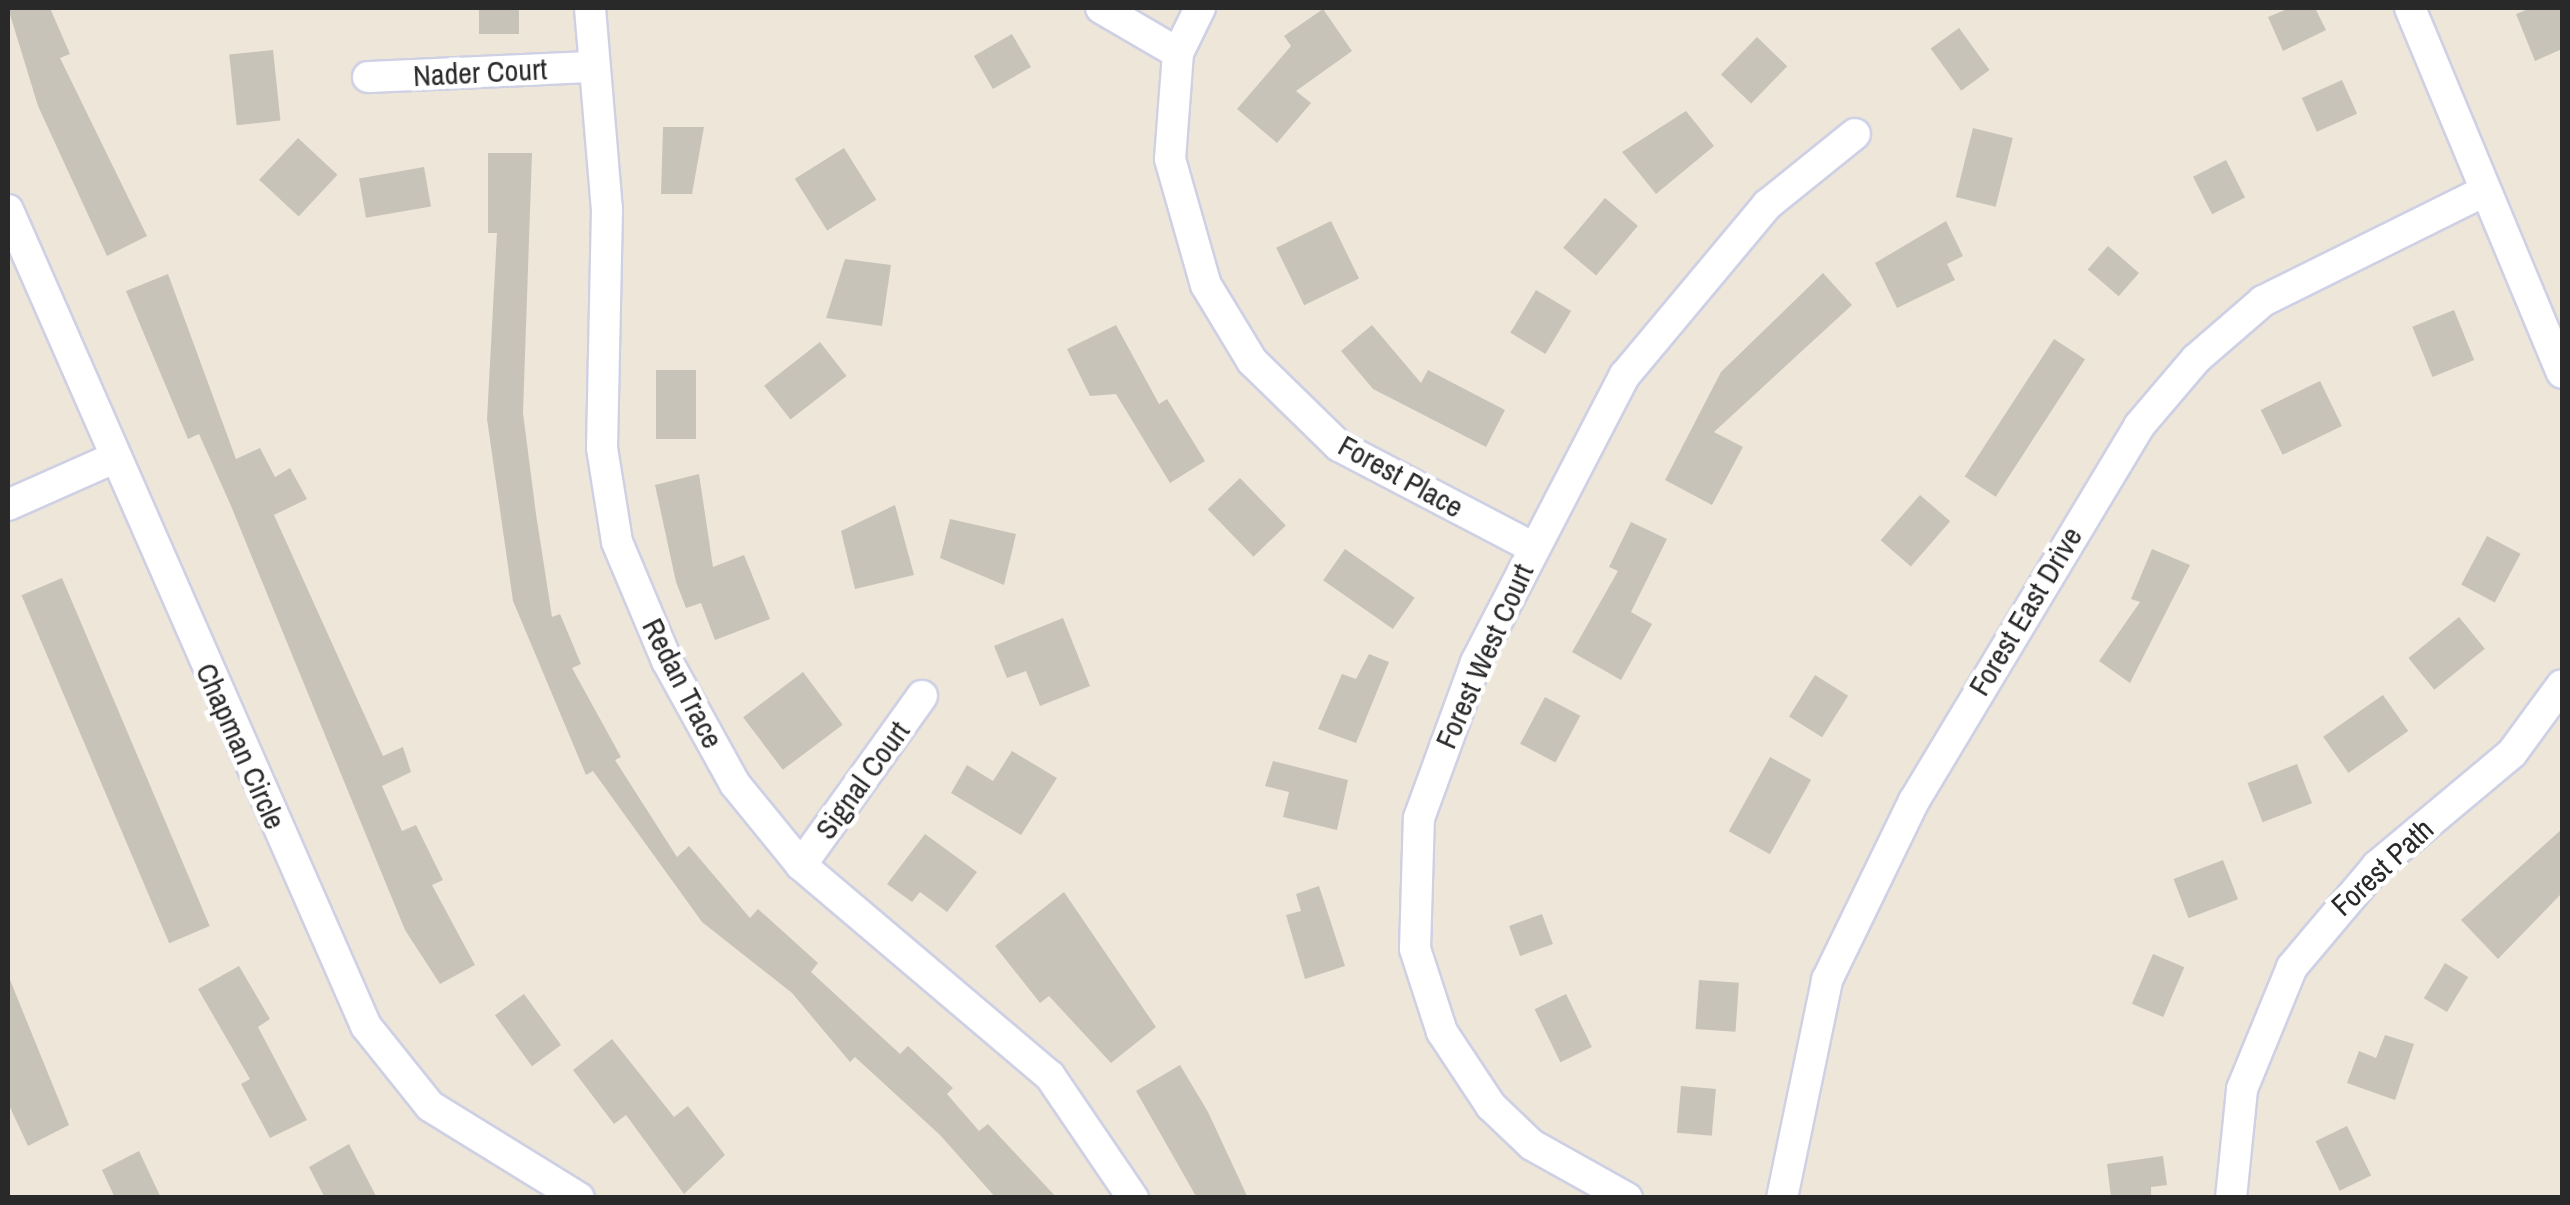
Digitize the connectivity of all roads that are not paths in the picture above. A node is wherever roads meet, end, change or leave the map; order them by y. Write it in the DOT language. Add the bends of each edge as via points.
graph roads {
  1 [pos="590,8"];
  2 [pos="1101,8"];
  3 [pos="1200,8"];
  4 [pos="2410,8"];
  5 [pos="1178,52"];
  6 [pos="591,67"];
  7 [pos="368,77"];
  8 [pos="1854,134"];
  9 [pos="2485,191"];
  10 [pos="8,210"];
  11 [pos="2562,373"];
  12 [pos="112,459"];
  13 [pos="8,504"];
  14 [pos="1532,547"];
  15 [pos="2562,685"];
  16 [pos="922,696"];
  17 [pos="801,864"];
  18 [pos="579,1198"];
  19 [pos="1132,1198"];
  20 [pos="1627,1198"];
  21 [pos="1782,1198"];
  22 [pos="2231,1198"];
  1 -- 6 [label="street, Redan Trace"];
  2 -- 5 [label="street"];
  3 -- 5 [label="street, Forest Place"];
  4 -- 9 [label="street"];
  5 -- 14 [label="street, Forest Place" via="1167,114 1177,202 1206,285 1252,361 1339,446"];
  6 -- 7 [label="street, Nader Court"];
  6 -- 17 [label="street, Redan Trace" via="607,209 602,448 617,542 667,662 735,784"];
  8 -- 14 [label="street, Forest West Court" via="1766,205 1681,301 1625,376"];
  9 -- 11 [label="street"];
  9 -- 21 [label="street, Forest East Drive" via="2263,301 2196,358 2139,426 1923,785 1827,980"];
  10 -- 12 [label="street, Chapman Circle"];
  12 -- 13 [label="street"];
  12 -- 18 [label="street, Chapman Circle" via="366,1026 430,1106"];
  14 -- 20 [label="street, Forest West Court" via="1476,662 1423,804 1412,861 1415,949 1442,1032 1491,1106 1532,1144"];
  15 -- 22 [label="street, Forest Path" via="2512,753 2376,866 2292,967 2242,1088"];
  16 -- 17 [label="street, Signal Court"];
  17 -- 19 [label="street, Redan Trace" via="1050,1076"];
}
